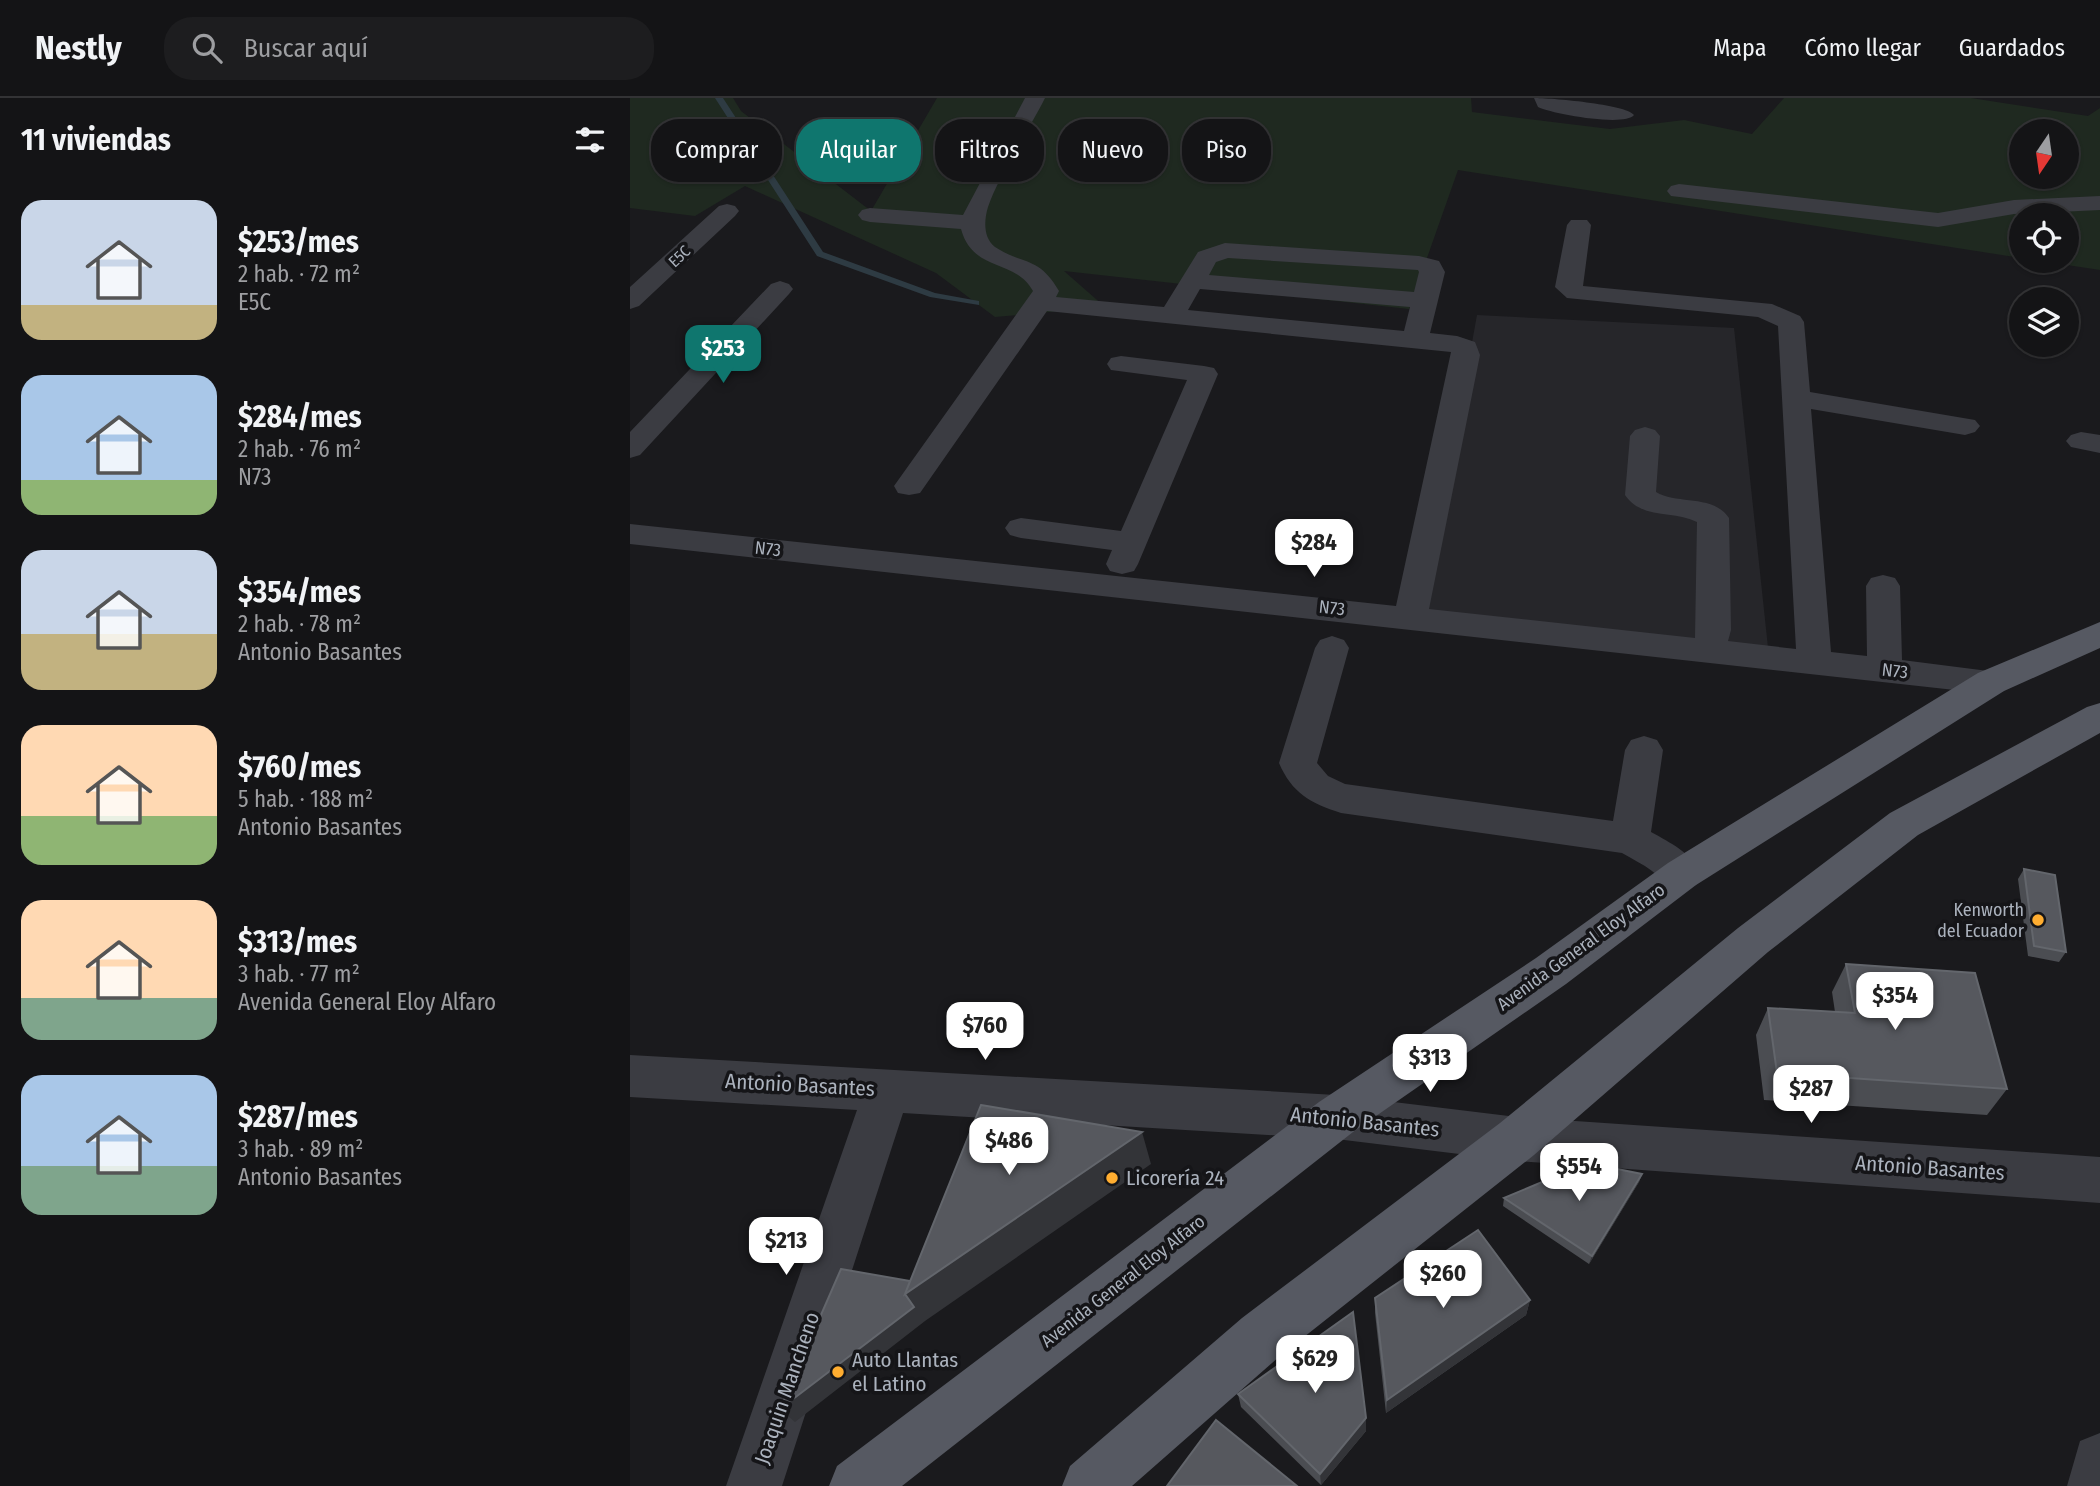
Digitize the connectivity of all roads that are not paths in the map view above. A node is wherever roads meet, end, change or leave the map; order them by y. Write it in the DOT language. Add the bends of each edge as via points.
graph roads {
  1 [pos="1035,98"];
  2 [pos="1544,98"];
  3 [pos="1623,116"];
  4 [pos="1679,191"];
  5 [pos="2100,203"];
  6 [pos="727,211"];
  7 [pos="870,215"];
  8 [pos="972,223"];
  9 [pos="1579,226"];
  10 [pos="1194,281"];
  11 [pos="780,289"];
  12 [pos="630,301"];
  13 [pos="1425,301"];
  14 [pos="1040,303"];
  15 [pos="1172,315"];
  16 [pos="1415,339"];
  17 [pos="1121,364"];
  18 [pos="1796,398"];
  19 [pos="1965,426"];
  20 [pos="1645,436"];
  21 [pos="630,449"];
  22 [pos="909,486"];
  23 [pos="1021,528"];
  24 [pos="630,534"];
  25 [pos="1132,542"];
  26 [pos="1113,585"];
  27 [pos="1883,586"];
  28 [pos="1411,616"];
  29 [pos="2100,634"];
  30 [pos="1332,648"];
  31 [pos="1709,650"];
  32 [pos="1814,662"];
  33 [pos="1885,670"];
  34 [pos="1991,682"];
  35 [pos="2100,716"];
  36 [pos="1644,751"];
  37 [pos="1630,839"];
  38 [pos="1682,874"];
  39 [pos="630,1076"];
  40 [pos="887,1090"];
  41 [pos="1336,1117"];
  42 [pos="1517,1139"];
  43 [pos="2100,1180"];
  44 [pos="2100,1461"];
  45 [pos="754,1486"];
  46 [pos="857,1486"];
  47 [pos="1090,1486"];
  48 [pos="2095,1486"];
  1 -- 8 [label="street"];
  2 -- 3 [label="street" via="1552,106"];
  4 -- 5 [label="street" via="1938,220 2014,207"];
  6 -- 12 [label="street, E5C"];
  7 -- 8 [label="street"];
  8 -- 14 [label="street" via="981,250 1038,277 1046,291"];
  9 -- 18 [label="street" via="1568,287 1576,293 1763,310 1791,322"];
  10 -- 13 [label="street"];
  10 -- 13 [label="street" via="1207,257 1226,250 1419,263 1433,272"];
  10 -- 15 [label="street"];
  11 -- 21 [label="street"];
  13 -- 16 [label="street"];
  14 -- 15 [label="street"];
  14 -- 22 [label="street"];
  15 -- 16 [label="street"];
  16 -- 28 [label="street" via="1457,344 1465,348 1466,355"];
  17 -- 25 [label="street" via="1204,374"];
  18 -- 19 [label="street"];
  18 -- 32 [label="street"];
  20 -- 31 [label="street" via="1640,495 1656,505 1695,509 1713,518 1714,630"];
  23 -- 25 [label="street"];
  24 -- 26 [label="street, N73"];
  25 -- 26 [label="street"];
  26 -- 28 [label="street, N73"];
  27 -- 33 [label="street"];
  28 -- 31 [label="street, N73"];
  29 -- 34 [label="main road, Avenida General Eloy Alfaro"];
  30 -- 37 [label="street" via="1298,763 1305,779 1320,790 1341,798"];
  31 -- 32 [label="street, N73"];
  32 -- 33 [label="street, N73"];
  33 -- 34 [label="street, N73"];
  34 -- 38 [label="main road, Avenida General Eloy Alfaro"];
  35 -- 42 [label="main road" via="1904,824 1753,940"];
  36 -- 37 [label="street"];
  37 -- 38 [label="street"];
  38 -- 41 [label="main road, Avenida General Eloy Alfaro" via="1551,971"];
  39 -- 40 [label="street, Antonio Basantes"];
  40 -- 41 [label="street, Antonio Basantes"];
  40 -- 45 [label="street, Joaquin Mancheno"];
  41 -- 42 [label="street, Antonio Basantes"];
  41 -- 46 [label="main road, Avenida General Eloy Alfaro"];
  42 -- 43 [label="street, Antonio Basantes"];
  42 -- 47 [label="main road" via="1261,1337"];
  44 -- 48 [label="street"];
}
